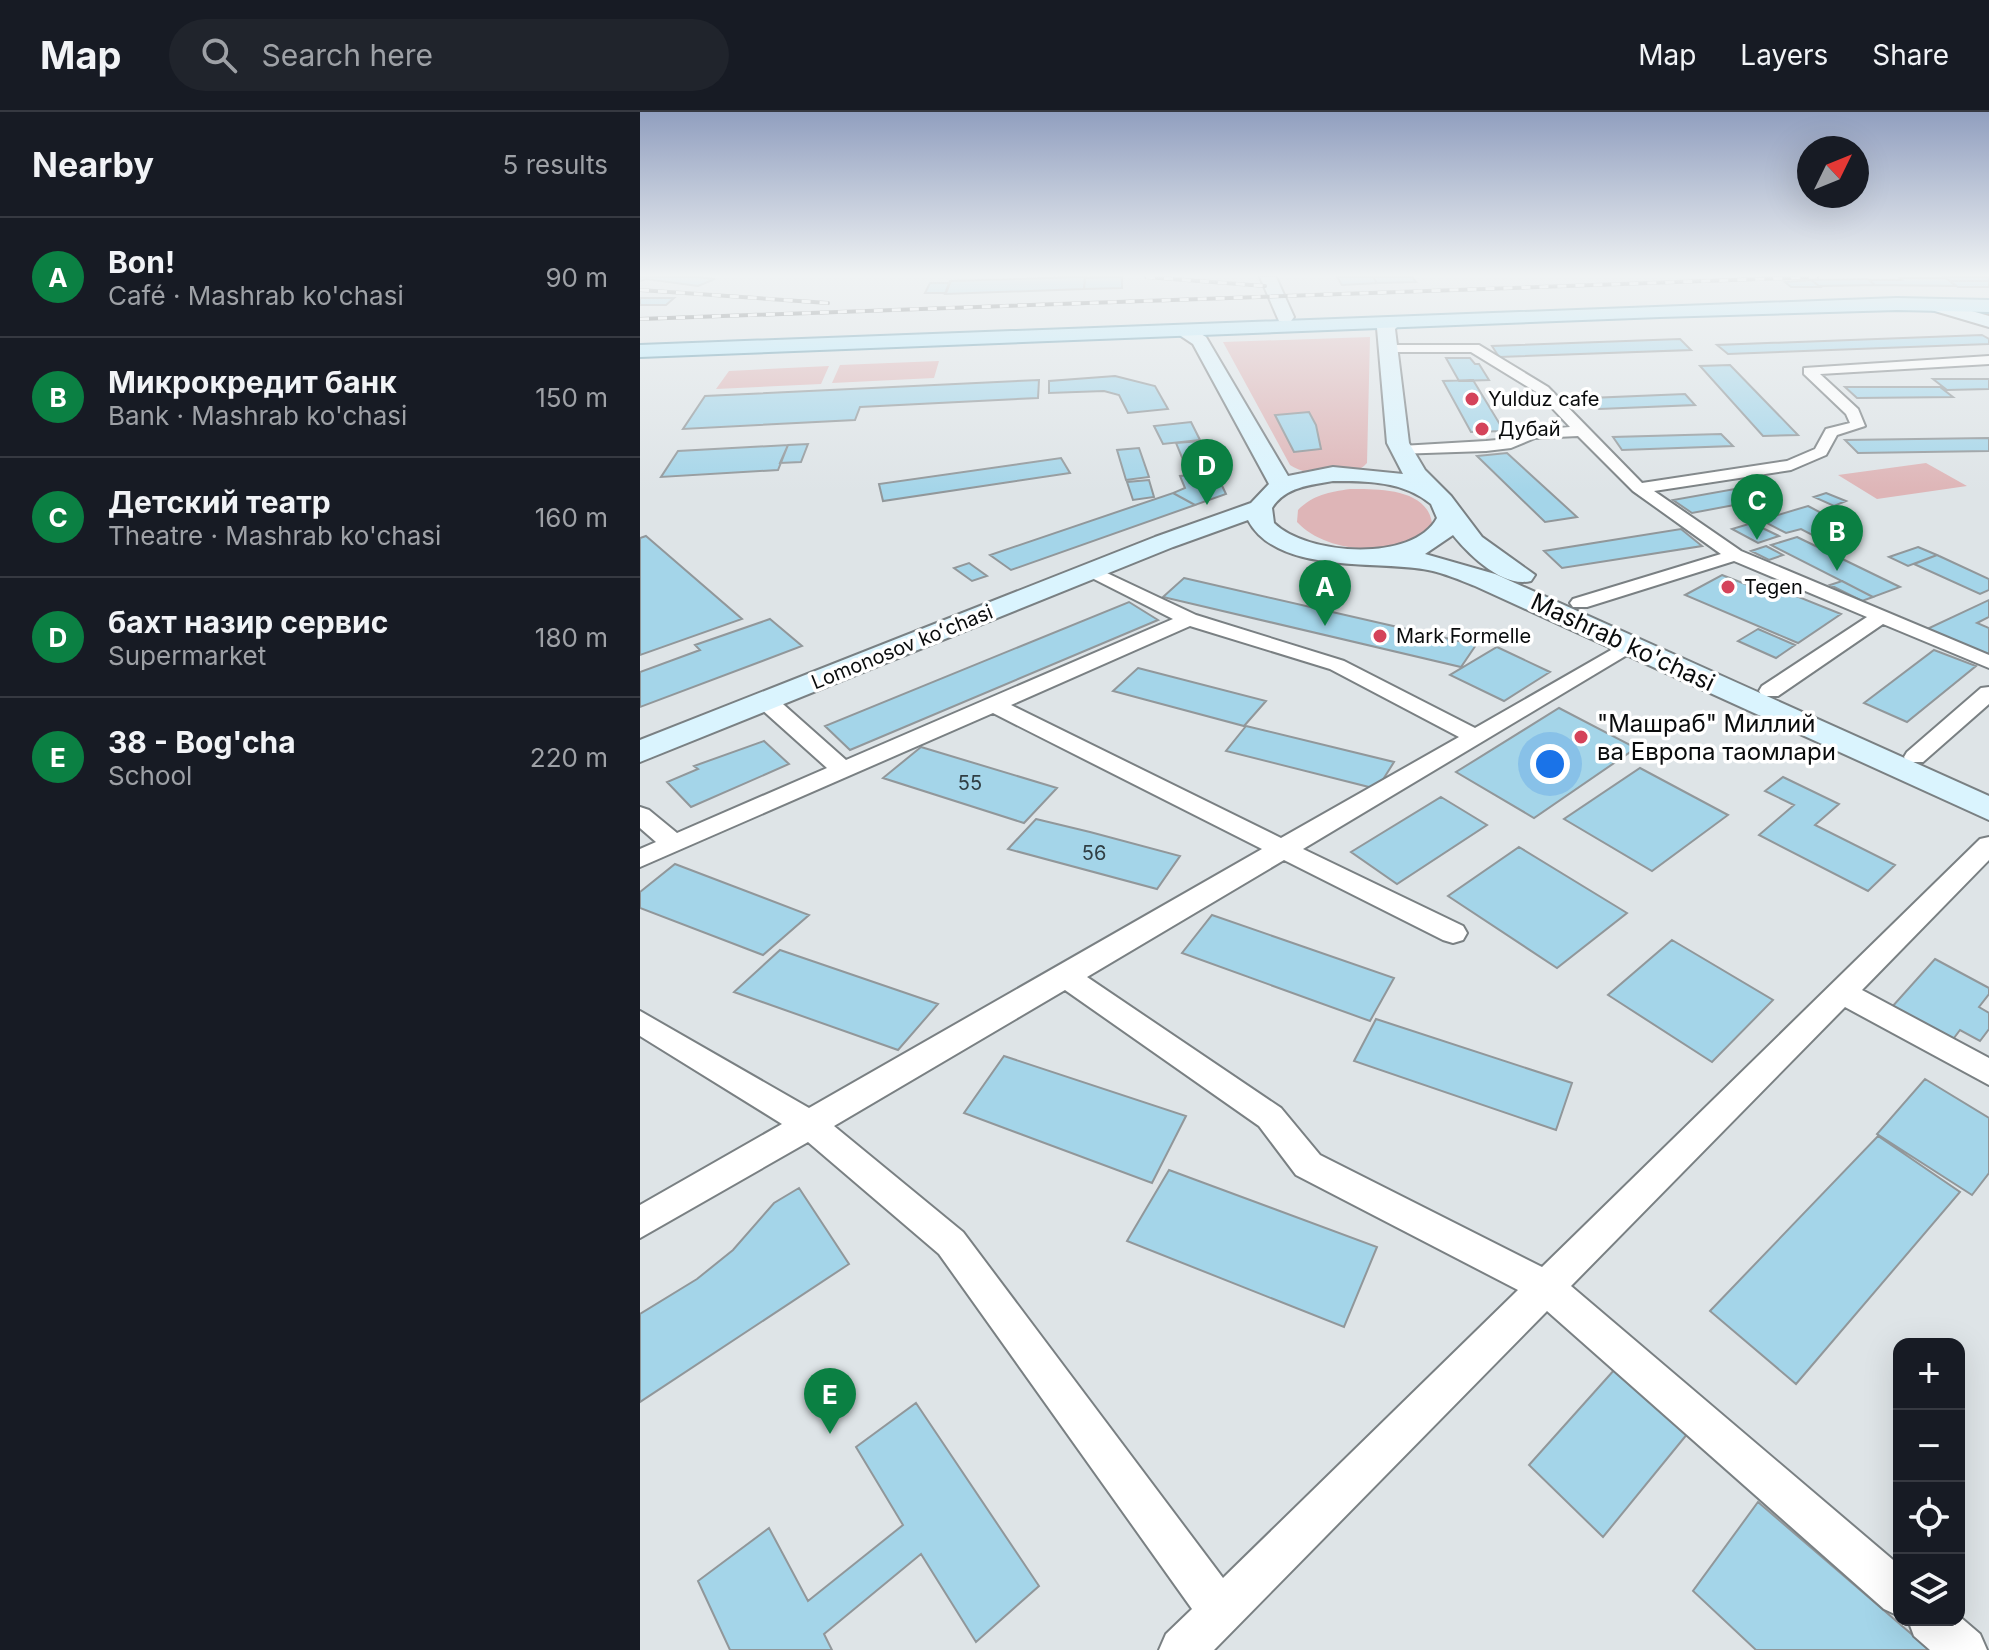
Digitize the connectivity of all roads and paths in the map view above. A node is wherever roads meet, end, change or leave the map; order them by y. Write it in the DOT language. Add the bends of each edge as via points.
graph roads {
  1 [pos="697,349"];
  2 [pos="1204,349"];
  3 [pos="1388,349"];
  4 [pos="1407,349"];
  5 [pos="1475,349"];
  6 [pos="640,351"];
  7 [pos="1989,360"];
  8 [pos="1581,431"];
  9 [pos="1401,451"];
  10 [pos="1282,487"];
  11 [pos="1639,488"];
  12 [pos="1442,504"];
  13 [pos="1259,508"];
  14 [pos="1277,540"];
  15 [pos="1164,542"];
  16 [pos="1735,555"];
  17 [pos="1382,556"];
  18 [pos="1092,571"];
  19 [pos="1580,603"];
  20 [pos="1879,618"];
  21 [pos="1189,619"];
  22 [pos="1632,646"];
  23 [pos="1989,662"];
  24 [pos="1770,691"];
  25 [pos="1989,693"];
  26 [pos="767,702"];
  27 [pos="994,705"];
  28 [pos="1979,713"];
  29 [pos="1476,737"];
  30 [pos="640,752"];
  31 [pos="1915,757"];
  32 [pos="844,771"];
  33 [pos="1989,791"];
  34 [pos="1989,809"];
  35 [pos="640,815"];
  36 [pos="674,844"];
  37 [pos="1989,845"];
  38 [pos="1281,850"];
  39 [pos="640,859"];
  40 [pos="1453,933"];
  41 [pos="1065,976"];
  42 [pos="1840,991"];
  43 [pos="640,1022"];
  44 [pos="1989,1073"];
  45 [pos="810,1125"];
  46 [pos="640,1223"];
  47 [pos="1545,1286"];
  48 [pos="1893,1589"];
  49 [pos="1220,1611"];
  50 [pos="1937,1626"];
  51 [pos="1182,1650"];
  52 [pos="1964,1650"];
  1 -- 6 [label="main road"];
  2 -- 10 [label="main road"];
  3 -- 4 [label="street"];
  3 -- 9 [label="main road, Mashrab ko'chasi"];
  5 -- 8 [label="street" via="1543,390"];
  7 -- 11 [label="street" via="1809,371 1853,412 1858,426 1831,432 1821,452 1791,465"];
  8 -- 9 [label="street" via="1533,434 1486,446"];
  8 -- 11 [label="street"];
  9 -- 12 [label="main road, Mashrab ko'chasi"];
  10 -- 12 [label="main road" via="1305,479 1391,477 1416,485"];
  10 -- 13 [label="main road"];
  11 -- 16 [label="street"];
  12 -- 17 [label="main road, Mashrab ko'chasi" via="1447,527 1434,539"];
  12 -- 19 [label="main road, Mashrab ko'chasi" via="1482,553"];
  13 -- 14 [label="main road" via="1258,519"];
  13 -- 15 [label="main road"];
  14 -- 15 [label="main road, Mashrab ko'chasi" via="1209,535"];
  14 -- 17 [label="main road, Mashrab ko'chasi" via="1324,554"];
  15 -- 18 [label="main road, Lomonosov koʻchasi"];
  16 -- 19 [label="street"];
  16 -- 20 [label="street"];
  17 -- 22 [label="main road, Mashrab ko'chasi" via="1434,563 1485,580"];
  18 -- 21 [label="street"];
  18 -- 26 [label="main road, Lomonosov koʻchasi"];
  19 -- 24 [label="main road, Mashrab ko'chasi"];
  20 -- 23 [label="street"];
  20 -- 24 [label="street"];
  21 -- 27 [label="street"];
  21 -- 29 [label="street" via="1337,665"];
  22 -- 29 [label="street"];
  22 -- 34 [label="main road, Mashrab ko'chasi"];
  24 -- 31 [label="main road, Mashrab ko'chasi"];
  25 -- 28 [label="street"];
  26 -- 30 [label="main road, Lomonosov koʻchasi"];
  26 -- 32 [label="street"];
  27 -- 32 [label="street"];
  27 -- 38 [label="street"];
  28 -- 31 [label="street"];
  29 -- 38 [label="street"];
  31 -- 33 [label="main road, Mashrab ko'chasi"];
  32 -- 36 [label="street"];
  35 -- 36 [label="street"];
  36 -- 39 [label="street"];
  37 -- 42 [label="street"];
  38 -- 40 [label="street"];
  38 -- 41 [label="street"];
  41 -- 45 [label="street"];
  41 -- 47 [label="street" via="1270,1117 1308,1165"];
  42 -- 44 [label="street"];
  42 -- 47 [label="street"];
  43 -- 45 [label="street"];
  45 -- 46 [label="street"];
  45 -- 49 [label="street" via="951,1243"];
  47 -- 48 [label="street"];
  47 -- 49 [label="street"];
  49 -- 51 [label="street"];
  50 -- 52 [label="street"];
}
